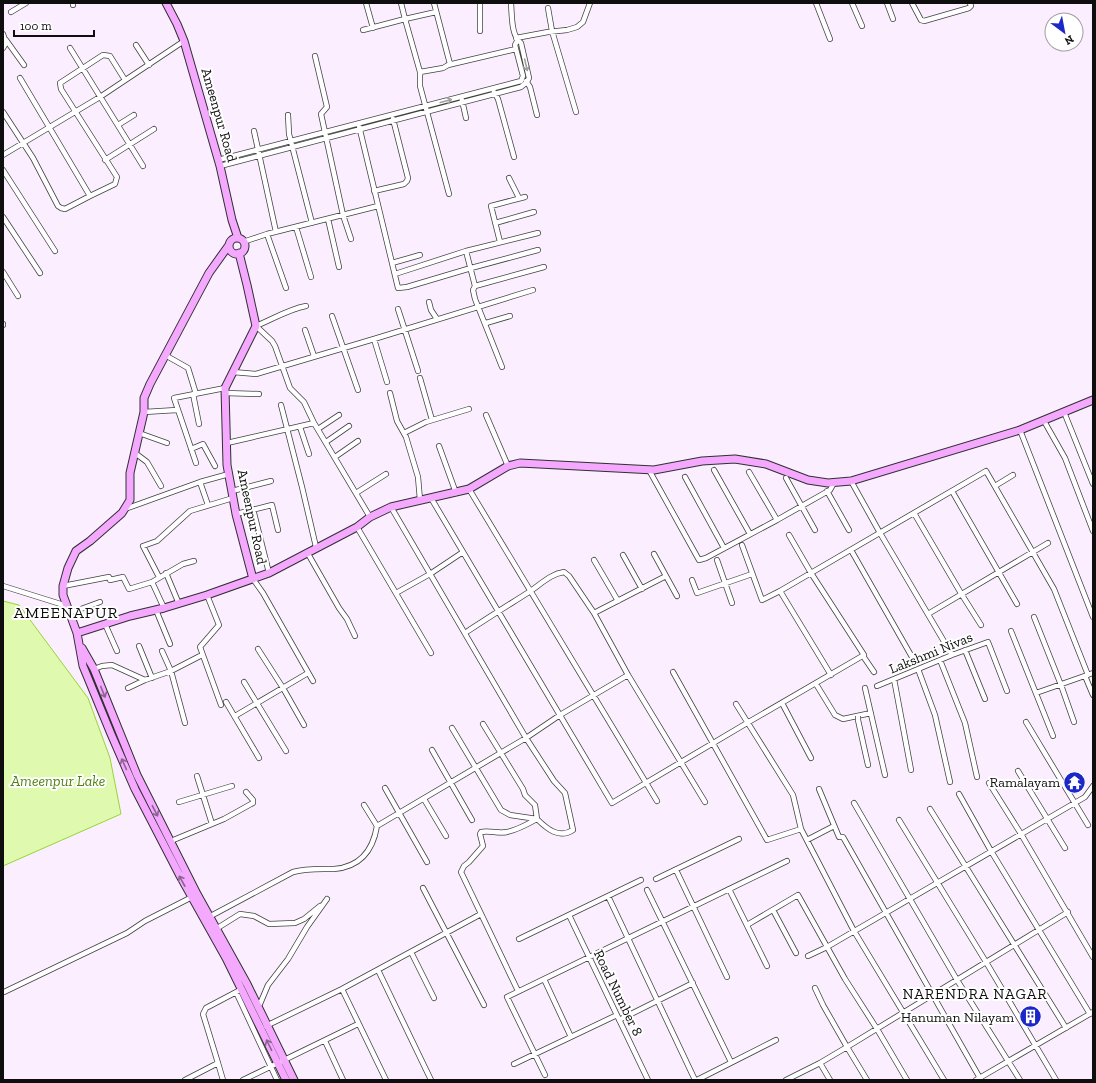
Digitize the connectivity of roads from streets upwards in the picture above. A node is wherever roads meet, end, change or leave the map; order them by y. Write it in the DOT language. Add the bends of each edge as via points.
graph roads {
  1 [pos="26,3"];
  2 [pos="166,3"];
  3 [pos="366,3"];
  4 [pos="401,3"];
  5 [pos="434,3"];
  6 [pos="480,3"];
  7 [pos="511,3"];
  8 [pos="590,3"];
  9 [pos="816,3"];
  10 [pos="852,3"];
  11 [pos="887,3"];
  12 [pos="912,3"];
  13 [pos="970,3"];
  14 [pos="548,8"];
  15 [pos="11,12"];
  16 [pos="436,12"];
  17 [pos="893,19"];
  18 [pos="405,20"];
  19 [pos="862,26"];
  20 [pos="373,28"];
  21 [pos="363,30"];
  22 [pos="480,32"];
  23 [pos="552,32"];
  24 [pos="3,34"];
  25 [pos="830,39"];
  26 [pos="6,40"];
  27 [pos="517,40"];
  28 [pos="184,41"];
  29 [pos="136,45"];
  30 [pos="3,48"];
  31 [pos="70,48"];
  32 [pos="516,48"];
  33 [pos="315,56"];
  34 [pos="24,65"];
  35 [pos="149,65"];
  36 [pos="448,65"];
  37 [pos="83,69"];
  38 [pos="420,72"];
  39 [pos="20,78"];
  40 [pos="125,80"];
  41 [pos="525,81"];
  42 [pos="492,89"];
  43 [pos="496,94"];
  44 [pos="100,97"];
  45 [pos="461,97"];
  46 [pos="462,102"];
  47 [pos="427,109"];
  48 [pos="3,112"];
  49 [pos="75,112"];
  50 [pos="576,112"];
  51 [pos="134,115"];
  52 [pos="288,115"];
  53 [pos="537,115"];
  54 [pos="393,118"];
  55 [pos="466,118"];
  56 [pos="118,125"];
  57 [pos="359,126"];
  58 [pos="50,127"];
  59 [pos="154,130"];
  60 [pos="254,131"];
  61 [pos="326,135"];
  62 [pos="23,142"];
  63 [pos="292,144"];
  64 [pos="130,145"];
  65 [pos="258,150"];
  66 [pos="242,154"];
  67 [pos="3,155"];
  68 [pos="259,155"];
  69 [pos="514,158"];
  70 [pos="105,160"];
  71 [pos="243,160"];
  72 [pos="219,163"];
  73 [pos="143,166"];
  74 [pos="3,170"];
  75 [pos="509,178"];
  76 [pos="374,191"];
  77 [pos="449,194"];
  78 [pos="90,196"];
  79 [pos="525,197"];
  80 [pos="519,198"];
  81 [pos="378,206"];
  82 [pos="534,212"];
  83 [pos="343,215"];
  84 [pos="3,217"];
  85 [pos="328,219"];
  86 [pos="312,223"];
  87 [pos="495,223"];
  88 [pos="296,226"];
  89 [pos="276,232"];
  90 [pos="538,233"];
  91 [pos="267,234"];
  92 [pos="351,239"];
  93 [pos="235,241"];
  94 [pos="500,242"];
  95 [pos="538,250"];
  96 [pos="466,251"];
  97 [pos="55,252"];
  98 [pos="239,254"];
  99 [pos="420,254"];
  100 [pos="392,263"];
  101 [pos="339,267"];
  102 [pos="544,267"];
  103 [pos="471,268"];
  104 [pos="3,272"];
  105 [pos="40,273"];
  106 [pos="395,274"];
  107 [pos="311,278"];
  108 [pos="475,286"];
  109 [pos="286,288"];
  110 [pos="533,290"];
  111 [pos="18,296"];
  112 [pos="429,302"];
  113 [pos="306,306"];
  114 [pos="478,307"];
  115 [pos="398,309"];
  116 [pos="332,316"];
  117 [pos="510,316"];
  118 [pos="437,319"];
  119 [pos="486,323"];
  120 [pos="256,326"];
  121 [pos="404,329"];
  122 [pos="305,330"];
  123 [pos="374,339"];
  124 [pos="343,348"];
  125 [pos="165,355"];
  126 [pos="314,356"];
  127 [pos="282,366"];
  128 [pos="502,367"];
  129 [pos="418,371"];
  130 [pos="233,372"];
  131 [pos="420,378"];
  132 [pos="387,382"];
  133 [pos="358,390"];
  134 [pos="225,391"];
  135 [pos="390,393"];
  136 [pos="194,394"];
  137 [pos="259,394"];
  138 [pos="1093,400"];
  139 [pos="281,406"];
  140 [pos="468,409"];
  141 [pos="177,410"];
  142 [pos="144,412"];
  143 [pos="1064,412"];
  144 [pos="339,415"];
  145 [pos="486,415"];
  146 [pos="432,420"];
  147 [pos="1044,420"];
  148 [pos="314,422"];
  149 [pos="200,424"];
  150 [pos="349,426"];
  151 [pos="300,427"];
  152 [pos="318,429"];
  153 [pos="287,430"];
  154 [pos="1020,430"];
  155 [pos="139,433"];
  156 [pos="404,434"];
  157 [pos="358,441"];
  158 [pos="326,442"];
  159 [pos="167,443"];
  160 [pos="227,444"];
  161 [pos="439,446"];
  162 [pos="191,449"];
  163 [pos="135,453"];
  164 [pos="309,454"];
  165 [pos="335,457"];
  166 [pos="196,463"];
  167 [pos="215,466"];
  168 [pos="508,466"];
  169 [pos="649,470"];
  170 [pos="714,470"];
  171 [pos="749,472"];
  172 [pos="229,474"];
  173 [pos="386,474"];
  174 [pos="1013,475"];
  175 [pos="685,477"];
  176 [pos="786,478"];
  177 [pos="272,480"];
  178 [pos="851,481"];
  179 [pos="200,482"];
  180 [pos="834,483"];
  181 [pos="1093,484"];
  182 [pos="161,486"];
  183 [pos="995,486"];
  184 [pos="469,489"];
  185 [pos="952,491"];
  186 [pos="827,492"];
  187 [pos="356,493"];
  188 [pos="456,493"];
  189 [pos="232,495"];
  190 [pos="431,498"];
  191 [pos="420,500"];
  192 [pos="208,505"];
  193 [pos="391,506"];
  194 [pos="801,506"];
  195 [pos="125,509"];
  196 [pos="253,509"];
  197 [pos="914,513"];
  198 [pos="236,514"];
  199 [pos="370,517"];
  200 [pos="777,520"];
  201 [pos="357,527"];
  202 [pos="278,530"];
  203 [pos="815,530"];
  204 [pos="848,530"];
  205 [pos="1093,531"];
  206 [pos="880,533"];
  207 [pos="750,534"];
  208 [pos="789,535"];
  209 [pos="1048,543"];
  210 [pos="742,545"];
  211 [pos="316,547"];
  212 [pos="724,548"];
  213 [pos="851,550"];
  214 [pos="307,552"];
  215 [pos="463,552"];
  216 [pos="1033,552"];
  217 [pos="623,554"];
  218 [pos="654,554"];
  219 [pos="594,560"];
  220 [pos="717,560"];
  221 [pos="194,561"];
  222 [pos="166,573"];
  223 [pos="269,573"];
  224 [pos="811,573"];
  225 [pos="999,573"];
  226 [pos="430,574"];
  227 [pos="752,574"];
  228 [pos="666,576"];
  229 [pos="159,577"];
  230 [pos="253,579"];
  231 [pos="692,580"];
  232 [pos="152,582"];
  233 [pos="725,583"];
  234 [pos="3,586"];
  235 [pos="63,586"];
  236 [pos="642,589"];
  237 [pos="531,591"];
  238 [pos="780,591"];
  239 [pos="396,593"];
  240 [pos="207,595"];
  241 [pos="962,595"];
  242 [pos="677,596"];
  243 [pos="618,601"];
  244 [pos="100,602"];
  245 [pos="732,603"];
  246 [pos="179,604"];
  247 [pos="1017,604"];
  248 [pos="67,606"];
  249 [pos="164,608"];
  250 [pos="156,610"];
  251 [pos="498,611"];
  252 [pos="70,613"];
  253 [pos="594,613"];
  254 [pos="928,614"];
  255 [pos="1034,617"];
  256 [pos="1093,617"];
  257 [pos="105,624"];
  258 [pos="981,625"];
  259 [pos="1011,631"];
  260 [pos="77,633"];
  261 [pos="465,633"];
  262 [pos="354,636"];
  263 [pos="80,644"];
  264 [pos="170,644"];
  265 [pos="139,646"];
  266 [pos="258,649"];
  267 [pos="965,650"];
  268 [pos="117,651"];
  269 [pos="162,651"];
  270 [pos="432,652"];
  271 [pos="202,655"];
  272 [pos="952,655"];
  273 [pos="863,656"];
  274 [pos="912,657"];
  275 [pos="940,660"];
  276 [pos="94,669"];
  277 [pos="918,669"];
  278 [pos="171,670"];
  279 [pos="673,672"];
  280 [pos="874,672"];
  281 [pos="308,673"];
  282 [pos="1089,674"];
  283 [pos="628,675"];
  284 [pos="831,675"];
  285 [pos="152,678"];
  286 [pos="894,679"];
  287 [pos="145,680"];
  288 [pos="313,681"];
  289 [pos="244,682"];
  290 [pos="816,684"];
  291 [pos="1061,684"];
  292 [pos="877,686"];
  293 [pos="128,688"];
  294 [pos="283,688"];
  295 [pos="865,688"];
  296 [pos="1007,691"];
  297 [pos="1036,694"];
  298 [pos="1093,695"];
  299 [pos="594,696"];
  300 [pos="985,699"];
  301 [pos="257,703"];
  302 [pos="782,703"];
  303 [pos="736,704"];
  304 [pos="871,713"];
  305 [pos="560,715"];
  306 [pos="235,716"];
  307 [pos="858,718"];
  308 [pos="747,722"];
  309 [pos="1026,722"];
  310 [pos="1074,722"];
  311 [pos="185,723"];
  312 [pos="483,724"];
  313 [pos="304,726"];
  314 [pos="452,728"];
  315 [pos="1053,736"];
  316 [pos="526,738"];
  317 [pos="714,743"];
  318 [pos="432,750"];
  319 [pos="286,751"];
  320 [pos="501,753"];
  321 [pos="258,758"];
  322 [pos="811,758"];
  323 [pos="680,762"];
  324 [pos="868,765"];
  325 [pos="476,768"];
  326 [pos="911,770"];
  327 [pos="1018,771"];
  328 [pos="197,776"];
  329 [pos="885,776"];
  330 [pos="977,777"];
  331 [pos="950,782"];
  332 [pos="450,783"];
  333 [pos="646,783"];
  334 [pos="989,783"];
  335 [pos="232,786"];
  336 [pos="1093,786"];
  337 [pos="385,788"];
  338 [pos="819,789"];
  339 [pos="246,792"];
  340 [pos="960,794"];
  341 [pos="203,795"];
  342 [pos="424,799"];
  343 [pos="657,801"];
  344 [pos="180,802"];
  345 [pos="706,802"];
  346 [pos="854,803"];
  347 [pos="1075,803"];
  348 [pos="364,805"];
  349 [pos="930,809"];
  350 [pos="399,813"];
  351 [pos="537,819"];
  352 [pos="1047,819"];
  353 [pos="472,820"];
  354 [pos="899,820"];
  355 [pos="212,824"];
  356 [pos="1088,825"];
  357 [pos="377,826"];
  358 [pos="834,826"];
  359 [pos="802,829"];
  360 [pos="1021,834"];
  361 [pos="446,836"];
  362 [pos="739,839"];
  363 [pos="807,840"];
  364 [pos="171,841"];
  365 [pos="1065,848"];
  366 [pos="991,851"];
  367 [pos="787,861"];
  368 [pos="426,862"];
  369 [pos="965,867"];
  370 [pos="676,870"];
  371 [pos="656,879"];
  372 [pos="641,880"];
  373 [pos="938,883"];
  374 [pos="423,888"];
  375 [pos="729,889"];
  376 [pos="647,890"];
  377 [pos="194,896"];
  378 [pos="608,896"];
  379 [pos="910,899"];
  380 [pos="693,906"];
  381 [pos="773,910"];
  382 [pos="1068,912"];
  383 [pos="886,913"];
  384 [pos="481,914"];
  385 [pos="569,914"];
  386 [pos="206,918"];
  387 [pos="662,921"];
  388 [pos="747,925"];
  389 [pos="216,929"];
  390 [pos="1039,930"];
  391 [pos="854,931"];
  392 [pos="447,933"];
  393 [pos="519,938"];
  394 [pos="628,938"];
  395 [pos="1014,945"];
  396 [pos="827,947"];
  397 [pos="411,952"];
  398 [pos="796,953"];
  399 [pos="808,956"];
  400 [pos="589,957"];
  401 [pos="1093,957"];
  402 [pos="986,962"];
  403 [pos="767,966"];
  404 [pos="378,970"];
  405 [pos="727,977"];
  406 [pos="544,979"];
  407 [pos="957,980"];
  408 [pos="693,983"];
  409 [pos="816,988"];
  410 [pos="342,989"];
  411 [pos="239,991"];
  412 [pos="518,991"];
  413 [pos="4,992"];
  414 [pos="932,995"];
  415 [pos="434,998"];
  416 [pos="658,1000"];
  417 [pos="484,1004"];
  418 [pos="255,1007"];
  419 [pos="903,1013"];
  420 [pos="1091,1013"];
  421 [pos="618,1017"];
  422 [pos="358,1024"];
  423 [pos="264,1027"];
  424 [pos="1066,1028"];
  425 [pos="877,1029"];
  426 [pos="571,1037"];
  427 [pos="776,1040"];
  428 [pos="325,1041"];
  429 [pos="1035,1045"];
  430 [pos="847,1047"];
  431 [pos="535,1054"];
  432 [pos="281,1062"];
  433 [pos="731,1062"];
  434 [pos="1009,1062"];
  435 [pos="218,1063"];
  436 [pos="820,1063"];
  437 [pos="514,1064"];
  438 [pos="271,1067"];
  439 [pos="545,1075"];
  440 [pos="792,1079"];
  441 [pos="979,1079"];
  442 [pos="186,1080"];
  443 [pos="223,1080"];
  444 [pos="244,1080"];
  445 [pos="277,1080"];
  446 [pos="286,1080"];
  447 [pos="294,1080"];
  448 [pos="343,1080"];
  449 [pos="386,1080"];
  450 [pos="431,1080"];
  451 [pos="648,1080"];
  452 [pos="696,1080"];
  453 [pos="786,1080"];
  454 [pos="830,1080"];
  455 [pos="867,1080"];
  456 [pos="907,1080"];
  457 [pos="944,1080"];
  458 [pos="1020,1080"];
  459 [pos="1056,1080"];
  1 -- 15 [label="street"];
  2 -- 28 [label="street, Ameenpur Road"];
  3 -- 20 [label="street"];
  4 -- 18 [label="street"];
  5 -- 16 [label="street"];
  6 -- 22 [label="street"];
  7 -- 27 [label="street"];
  8 -- 23 [label="street" via="583,22 577,27"];
  9 -- 25 [label="street"];
  10 -- 19 [label="street"];
  11 -- 17 [label="street"];
  12 -- 13 [label="street" via="924,21 969,8"];
  14 -- 23 [label="street"];
  16 -- 18 [label="street"];
  16 -- 36 [label="street" via="448,54"];
  18 -- 20 [label="street"];
  18 -- 38 [label="street"];
  20 -- 21 [label="street"];
  23 -- 27 [label="street"];
  23 -- 50 [label="street"];
  24 -- 26 [label="street"];
  26 -- 30 [label="street"];
  26 -- 34 [label="street"];
  27 -- 32 [label="street"];
  27 -- 41 [label="street, one-way" via="521,44 528,76"];
  28 -- 35 [label="street"];
  28 -- 72 [label="street, Ameenpur Road"];
  29 -- 35 [label="street"];
  31 -- 37 [label="street"];
  32 -- 36 [label="street"];
  32 -- 41 [label="street"];
  33 -- 61 [label="street" via="327,107 321,114"];
  35 -- 40 [label="street"];
  36 -- 38 [label="street"];
  37 -- 40 [label="street" via="103,55 110,56"];
  37 -- 44 [label="street"];
  37 -- 49 [label="street" via="60,83 61,90"];
  38 -- 47 [label="street" via="420,86"];
  39 -- 58 [label="street"];
  40 -- 44 [label="street"];
  41 -- 42 [label="street"];
  41 -- 43 [label="street" via="520,87"];
  41 -- 53 [label="street" via="532,93"];
  42 -- 43 [label="street"];
  42 -- 45 [label="street"];
  43 -- 46 [label="street"];
  43 -- 69 [label="street"];
  44 -- 49 [label="street"];
  44 -- 56 [label="street"];
  45 -- 46 [label="street"];
  47 -- 45 [label="street, one-way"];
  46 -- 47 [label="street"];
  46 -- 55 [label="street"];
  47 -- 54 [label="street"];
  47 -- 77 [label="street"];
  48 -- 62 [label="street"];
  49 -- 58 [label="street"];
  49 -- 70 [label="street"];
  51 -- 56 [label="street"];
  52 -- 63 [label="street"];
  54 -- 57 [label="street"];
  54 -- 76 [label="street" via="408,178 404,184"];
  56 -- 64 [label="street"];
  57 -- 61 [label="street"];
  57 -- 76 [label="street"];
  58 -- 62 [label="street"];
  58 -- 78 [label="street"];
  59 -- 64 [label="street"];
  60 -- 65 [label="street"];
  61 -- 63 [label="street"];
  61 -- 83 [label="street"];
  62 -- 67 [label="street"];
  62 -- 78 [label="street" via="58,206 65,209"];
  63 -- 65 [label="street"];
  63 -- 68 [label="street"];
  63 -- 86 [label="street"];
  64 -- 70 [label="street"];
  64 -- 73 [label="street"];
  65 -- 66 [label="street"];
  65 -- 68 [label="street"];
  66 -- 71 [label="street"];
  66 -- 72 [label="street"];
  68 -- 71 [label="street"];
  68 -- 89 [label="street"];
  70 -- 78 [label="street" via="117,181"];
  71 -- 72 [label="street"];
  72 -- 93 [label="street, Ameenpur Road"];
  74 -- 97 [label="street"];
  75 -- 80 [label="street"];
  76 -- 81 [label="street"];
  79 -- 80 [label="street"];
  80 -- 87 [label="street" via="491,206"];
  81 -- 83 [label="street"];
  81 -- 100 [label="street"];
  82 -- 87 [label="street"];
  83 -- 85 [label="street"];
  83 -- 92 [label="street"];
  84 -- 105 [label="street"];
  85 -- 86 [label="street"];
  85 -- 101 [label="street"];
  86 -- 88 [label="street"];
  87 -- 94 [label="street"];
  88 -- 89 [label="street"];
  88 -- 107 [label="street"];
  89 -- 91 [label="street"];
  90 -- 94 [label="street"];
  91 -- 93 [label="street"];
  91 -- 109 [label="street"];
  93 -- 98 [label="street, Ameenpur Road" via="244,248"];
  93 -- 98 [label="street" via="231,252"];
  93 -- 125 [label="street" via="209,273"];
  94 -- 96 [label="street"];
  95 -- 103 [label="street"];
  96 -- 103 [label="street"];
  96 -- 106 [label="street"];
  98 -- 120 [label="street"];
  99 -- 100 [label="street"];
  100 -- 106 [label="street"];
  102 -- 108 [label="street"];
  103 -- 106 [label="street" via="398,288"];
  103 -- 108 [label="street"];
  104 -- 111 [label="street"];
  108 -- 114 [label="street" via="473,290"];
  110 -- 114 [label="street"];
  112 -- 118 [label="street"];
  113 -- 120 [label="street"];
  114 -- 118 [label="street"];
  114 -- 119 [label="street"];
  115 -- 121 [label="street"];
  116 -- 124 [label="street"];
  117 -- 119 [label="street"];
  118 -- 121 [label="street"];
  119 -- 128 [label="street"];
  120 -- 127 [label="street" via="272,341"];
  120 -- 130 [label="street, Ameenpur Road"];
  121 -- 123 [label="street"];
  121 -- 129 [label="street"];
  122 -- 126 [label="street"];
  123 -- 124 [label="street"];
  123 -- 132 [label="street"];
  124 -- 126 [label="street"];
  124 -- 133 [label="street"];
  125 -- 136 [label="street" via="188,368"];
  125 -- 142 [label="street" via="144,398"];
  126 -- 127 [label="street"];
  127 -- 130 [label="street" via="256,374"];
  127 -- 148 [label="street" via="290,388 304,402"];
  130 -- 134 [label="street, Ameenpur Road"];
  131 -- 146 [label="street"];
  134 -- 136 [label="street"];
  134 -- 137 [label="street"];
  134 -- 160 [label="street, Ameenpur Road"];
  135 -- 156 [label="street" via="397,422"];
  136 -- 141 [label="street" via="174,398"];
  136 -- 149 [label="street"];
  138 -- 143 [label="street"];
  139 -- 153 [label="street"];
  140 -- 146 [label="street"];
  141 -- 142 [label="street"];
  141 -- 162 [label="street"];
  142 -- 155 [label="street"];
  143 -- 147 [label="street"];
  143 -- 181 [label="street"];
  144 -- 152 [label="street"];
  145 -- 168 [label="street"];
  146 -- 156 [label="street"];
  147 -- 154 [label="street"];
  147 -- 205 [label="street" via="1065,458"];
  148 -- 151 [label="street"];
  148 -- 152 [label="street"];
  150 -- 158 [label="street"];
  151 -- 153 [label="street"];
  151 -- 164 [label="street"];
  152 -- 158 [label="street"];
  153 -- 160 [label="street"];
  153 -- 211 [label="street"];
  154 -- 178 [label="street"];
  154 -- 256 [label="street"];
  155 -- 159 [label="street"];
  155 -- 163 [label="street"];
  156 -- 191 [label="street" via="418,477"];
  157 -- 165 [label="street"];
  158 -- 165 [label="street"];
  160 -- 172 [label="street, Ameenpur Road"];
  161 -- 188 [label="street"];
  162 -- 166 [label="street"];
  162 -- 167 [label="street" via="203,444"];
  163 -- 182 [label="street" via="147,462"];
  163 -- 195 [label="street" via="130,473 130,500"];
  165 -- 187 [label="street"];
  168 -- 169 [label="street" via="520,463"];
  168 -- 184 [label="street"];
  169 -- 180 [label="street" via="702,461 735,459 766,464 808,480"];
  169 -- 212 [label="street" via="699,560"];
  170 -- 207 [label="street"];
  171 -- 200 [label="street"];
  172 -- 179 [label="street"];
  172 -- 189 [label="street, Ameenpur Road"];
  173 -- 187 [label="street"];
  174 -- 183 [label="street"];
  175 -- 212 [label="street"];
  176 -- 194 [label="street"];
  177 -- 189 [label="street"];
  178 -- 180 [label="street"];
  178 -- 206 [label="street"];
  179 -- 192 [label="street"];
  179 -- 195 [label="street"];
  180 -- 186 [label="street"];
  183 -- 185 [label="street" via="986,471"];
  183 -- 216 [label="street"];
  184 -- 188 [label="street"];
  184 -- 237 [label="street"];
  185 -- 197 [label="street"];
  185 -- 225 [label="street"];
  186 -- 194 [label="street"];
  186 -- 204 [label="street"];
  187 -- 199 [label="street"];
  188 -- 190 [label="street"];
  189 -- 192 [label="street"];
  189 -- 198 [label="street, Ameenpur Road"];
  190 -- 191 [label="street"];
  190 -- 215 [label="street"];
  191 -- 193 [label="street"];
  192 -- 229 [label="street" via="190,511 157,541 143,546"];
  193 -- 199 [label="street"];
  193 -- 226 [label="street"];
  194 -- 200 [label="street"];
  194 -- 203 [label="street"];
  195 -- 235 [label="street" via="76,551"];
  196 -- 198 [label="street"];
  196 -- 202 [label="street" via="272,505"];
  196 -- 223 [label="street"];
  197 -- 206 [label="street"];
  197 -- 241 [label="street"];
  198 -- 230 [label="street, Ameenpur Road"];
  199 -- 201 [label="street"];
  200 -- 207 [label="street"];
  201 -- 211 [label="street"];
  201 -- 239 [label="street"];
  206 -- 213 [label="street"];
  206 -- 254 [label="street"];
  207 -- 212 [label="street"];
  208 -- 224 [label="street"];
  209 -- 216 [label="street"];
  210 -- 227 [label="street"];
  211 -- 214 [label="street"];
  213 -- 224 [label="street"];
  213 -- 274 [label="street"];
  214 -- 223 [label="street"];
  214 -- 262 [label="street" via="347,619"];
  215 -- 226 [label="street"];
  215 -- 251 [label="street"];
  216 -- 225 [label="street"];
  216 -- 282 [label="street" via="1054,589"];
  217 -- 236 [label="street"];
  218 -- 228 [label="street"];
  219 -- 243 [label="street"];
  220 -- 233 [label="street"];
  221 -- 222 [label="street"];
  222 -- 229 [label="street"];
  222 -- 246 [label="street"];
  223 -- 230 [label="street"];
  224 -- 238 [label="street"];
  224 -- 273 [label="street"];
  225 -- 241 [label="street"];
  225 -- 247 [label="street"];
  226 -- 239 [label="street"];
  226 -- 261 [label="street"];
  227 -- 233 [label="street"];
  227 -- 238 [label="street" via="762,600"];
  228 -- 236 [label="street"];
  228 -- 242 [label="street"];
  229 -- 232 [label="street"];
  230 -- 240 [label="street"];
  230 -- 281 [label="street"];
  231 -- 233 [label="street" via="697,593"];
  232 -- 235 [label="street" via="128,589 123,577 110,580 109,576"];
  232 -- 249 [label="street"];
  233 -- 245 [label="street"];
  234 -- 248 [label="street"];
  235 -- 248 [label="street"];
  236 -- 243 [label="street"];
  237 -- 251 [label="street"];
  237 -- 253 [label="street" via="542,582 564,572"];
  237 -- 299 [label="street"];
  238 -- 284 [label="street"];
  239 -- 270 [label="street"];
  240 -- 246 [label="street"];
  240 -- 271 [label="street" via="219,625 200,647"];
  241 -- 254 [label="street"];
  241 -- 258 [label="street"];
  243 -- 253 [label="street"];
  244 -- 252 [label="street"];
  246 -- 249 [label="street"];
  248 -- 252 [label="street"];
  249 -- 250 [label="street"];
  250 -- 257 [label="street"];
  250 -- 264 [label="street"];
  251 -- 261 [label="street"];
  251 -- 305 [label="street"];
  252 -- 260 [label="street"];
  253 -- 283 [label="street"];
  254 -- 272 [label="street"];
  255 -- 291 [label="street"];
  257 -- 260 [label="street"];
  257 -- 268 [label="street"];
  259 -- 297 [label="street"];
  260 -- 263 [label="street"];
  261 -- 316 [label="street"];
  263 -- 276 [label="street"];
  377 -- 263 [label="street, one-way" via="135,789 83,666"];
  265 -- 285 [label="street"];
  266 -- 294 [label="street"];
  267 -- 272 [label="street, Lakshmi Nivas"];
  267 -- 296 [label="street, Lakshmi Nivas" via="988,642"];
  267 -- 300 [label="street"];
  269 -- 278 [label="street"];
  271 -- 278 [label="street"];
  271 -- 306 [label="street" via="224,703"];
  272 -- 275 [label="street, Lakshmi Nivas"];
  273 -- 280 [label="street"];
  273 -- 284 [label="street"];
  275 -- 277 [label="street, Lakshmi Nivas"];
  275 -- 330 [label="street" via="965,723"];
  276 -- 287 [label="street" via="112,665"];
  276 -- 364 [label="street, one-way" via="137,775"];
  277 -- 286 [label="street, Lakshmi Nivas"];
  277 -- 331 [label="street" via="935,714"];
  278 -- 285 [label="street"];
  278 -- 311 [label="street"];
  279 -- 317 [label="street"];
  281 -- 288 [label="street"];
  281 -- 294 [label="street"];
  282 -- 291 [label="street"];
  282 -- 298 [label="street"];
  283 -- 299 [label="street"];
  283 -- 323 [label="street"];
  284 -- 290 [label="street"];
  285 -- 287 [label="street"];
  286 -- 292 [label="street, Lakshmi Nivas"];
  286 -- 326 [label="street"];
  287 -- 293 [label="street"];
  289 -- 301 [label="street"];
  290 -- 302 [label="street"];
  290 -- 304 [label="street" via="835,715 843,719"];
  291 -- 297 [label="street"];
  291 -- 310 [label="street"];
  294 -- 301 [label="street"];
  294 -- 313 [label="street"];
  295 -- 304 [label="street"];
  297 -- 315 [label="street"];
  299 -- 305 [label="street"];
  299 -- 333 [label="street"];
  301 -- 306 [label="street"];
  301 -- 319 [label="street"];
  302 -- 308 [label="street"];
  302 -- 322 [label="street"];
  303 -- 308 [label="street"];
  304 -- 329 [label="street"];
  305 -- 316 [label="street"];
  305 -- 333 [label="street" via="612,803"];
  306 -- 321 [label="street"];
  307 -- 324 [label="street"];
  308 -- 317 [label="street"];
  308 -- 359 [label="street" via="793,795"];
  309 -- 347 [label="street"];
  312 -- 320 [label="street"];
  314 -- 325 [label="street"];
  316 -- 320 [label="street"];
  316 -- 351 [label="street" via="554,781 565,793 574,830 555,833"];
  317 -- 323 [label="street"];
  317 -- 359 [label="street" via="766,840"];
  318 -- 332 [label="street"];
  320 -- 325 [label="street"];
  320 -- 351 [label="street" via="525,795 535,805"];
  323 -- 333 [label="street"];
  323 -- 345 [label="street"];
  325 -- 332 [label="street"];
  325 -- 351 [label="street" via="501,810"];
  327 -- 352 [label="street"];
  328 -- 341 [label="street"];
  332 -- 342 [label="street"];
  332 -- 353 [label="street"];
  333 -- 343 [label="street"];
  334 -- 360 [label="street"];
  335 -- 341 [label="street"];
  336 -- 347 [label="street" via="1085,797"];
  337 -- 350 [label="street"];
  338 -- 358 [label="street"];
  339 -- 355 [label="street" via="253,800 251,804"];
  340 -- 366 [label="street"];
  341 -- 344 [label="street"];
  341 -- 355 [label="street"];
  342 -- 350 [label="street"];
  342 -- 361 [label="street"];
  346 -- 379 [label="street"];
  347 -- 352 [label="street"];
  347 -- 356 [label="street"];
  348 -- 357 [label="street"];
  349 -- 369 [label="street"];
  350 -- 357 [label="street"];
  350 -- 368 [label="street"];
  351 -- 384 [label="street" via="508,832 480,833 482,846 461,872"];
  352 -- 360 [label="street"];
  352 -- 365 [label="street"];
  354 -- 373 [label="street"];
  355 -- 364 [label="street"];
  357 -- 386 [label="street" via="370,848 360,861 336,869 294,872"];
  358 -- 363 [label="street"];
  358 -- 383 [label="street" via="839,837 844,837"];
  359 -- 363 [label="street"];
  360 -- 366 [label="street"];
  360 -- 382 [label="street"];
  362 -- 370 [label="street"];
  363 -- 391 [label="street"];
  364 -- 377 [label="street"];
  366 -- 369 [label="street"];
  366 -- 390 [label="street"];
  367 -- 375 [label="street"];
  369 -- 373 [label="street"];
  369 -- 395 [label="street"];
  370 -- 371 [label="street"];
  370 -- 380 [label="street"];
  372 -- 378 [label="street"];
  373 -- 379 [label="street"];
  373 -- 402 [label="street"];
  374 -- 392 [label="street"];
  375 -- 380 [label="street"];
  375 -- 388 [label="street"];
  376 -- 387 [label="street"];
  377 -- 386 [label="street"];
  377 -- 413 [label="street" via="127,933"];
  378 -- 385 [label="street"];
  378 -- 394 [label="street"];
  379 -- 383 [label="street"];
  379 -- 407 [label="street"];
  380 -- 387 [label="street"];
  380 -- 405 [label="street"];
  381 -- 388 [label="street"];
  381 -- 396 [label="street" via="798,895"];
  381 -- 398 [label="street"];
  382 -- 390 [label="street"];
  382 -- 401 [label="street"];
  383 -- 391 [label="street"];
  383 -- 414 [label="street"];
  384 -- 392 [label="street"];
  384 -- 412 [label="street"];
  385 -- 393 [label="street"];
  385 -- 400 [label="street, Road Number 8"];
  386 -- 389 [label="street"];
  386 -- 411 [label="street"];
  387 -- 394 [label="street"];
  387 -- 408 [label="street"];
  388 -- 403 [label="street"];
  389 -- 418 [label="street"];
  389 -- 418 [label="street" via="240,914 254,916 269,924 295,923 304,919 327,899 268,985 260,1004"];
  390 -- 395 [label="street"];
  390 -- 420 [label="street"];
  391 -- 396 [label="street"];
  391 -- 419 [label="street"];
  392 -- 397 [label="street"];
  392 -- 417 [label="street"];
  394 -- 400 [label="street"];
  394 -- 416 [label="street"];
  395 -- 402 [label="street"];
  395 -- 424 [label="street"];
  396 -- 399 [label="street"];
  396 -- 425 [label="street"];
  397 -- 404 [label="street"];
  397 -- 415 [label="street"];
  400 -- 406 [label="street"];
  400 -- 421 [label="street, Road Number 8"];
  402 -- 407 [label="street"];
  402 -- 429 [label="street"];
  404 -- 410 [label="street"];
  404 -- 450 [label="street"];
  406 -- 412 [label="street"];
  406 -- 426 [label="street"];
  407 -- 414 [label="street"];
  407 -- 434 [label="street"];
  408 -- 416 [label="street"];
  408 -- 433 [label="street"];
  409 -- 430 [label="street"];
  410 -- 422 [label="street"];
  410 -- 423 [label="street"];
  411 -- 418 [label="street"];
  411 -- 435 [label="street" via="206,1008 203,1014"];
  411 -- 438 [label="street"];
  412 -- 431 [label="street" via="507,996"];
  414 -- 419 [label="street"];
  414 -- 441 [label="street"];
  416 -- 421 [label="street"];
  416 -- 452 [label="street"];
  418 -- 423 [label="street"];
  419 -- 425 [label="street"];
  419 -- 457 [label="street"];
  420 -- 424 [label="street"];
  421 -- 426 [label="street"];
  421 -- 451 [label="street, Road Number 8"];
  422 -- 428 [label="street"];
  422 -- 449 [label="street"];
  423 -- 432 [label="street"];
  424 -- 429 [label="street"];
  425 -- 430 [label="street"];
  425 -- 456 [label="street"];
  426 -- 431 [label="street"];
  427 -- 433 [label="street"];
  428 -- 432 [label="street"];
  428 -- 448 [label="street"];
  429 -- 434 [label="street"];
  429 -- 459 [label="street"];
  430 -- 436 [label="street"];
  430 -- 455 [label="street"];
  431 -- 437 [label="street"];
  431 -- 439 [label="street"];
  432 -- 438 [label="street"];
  432 -- 446 [label="street"];
  432 -- 447 [label="street"];
  433 -- 452 [label="street"];
  434 -- 441 [label="street"];
  434 -- 458 [label="street"];
  435 -- 442 [label="street"];
  435 -- 443 [label="street"];
  436 -- 440 [label="street"];
  436 -- 454 [label="street"];
  438 -- 444 [label="street"];
  438 -- 445 [label="street"];
  440 -- 453 [label="street"];
}
